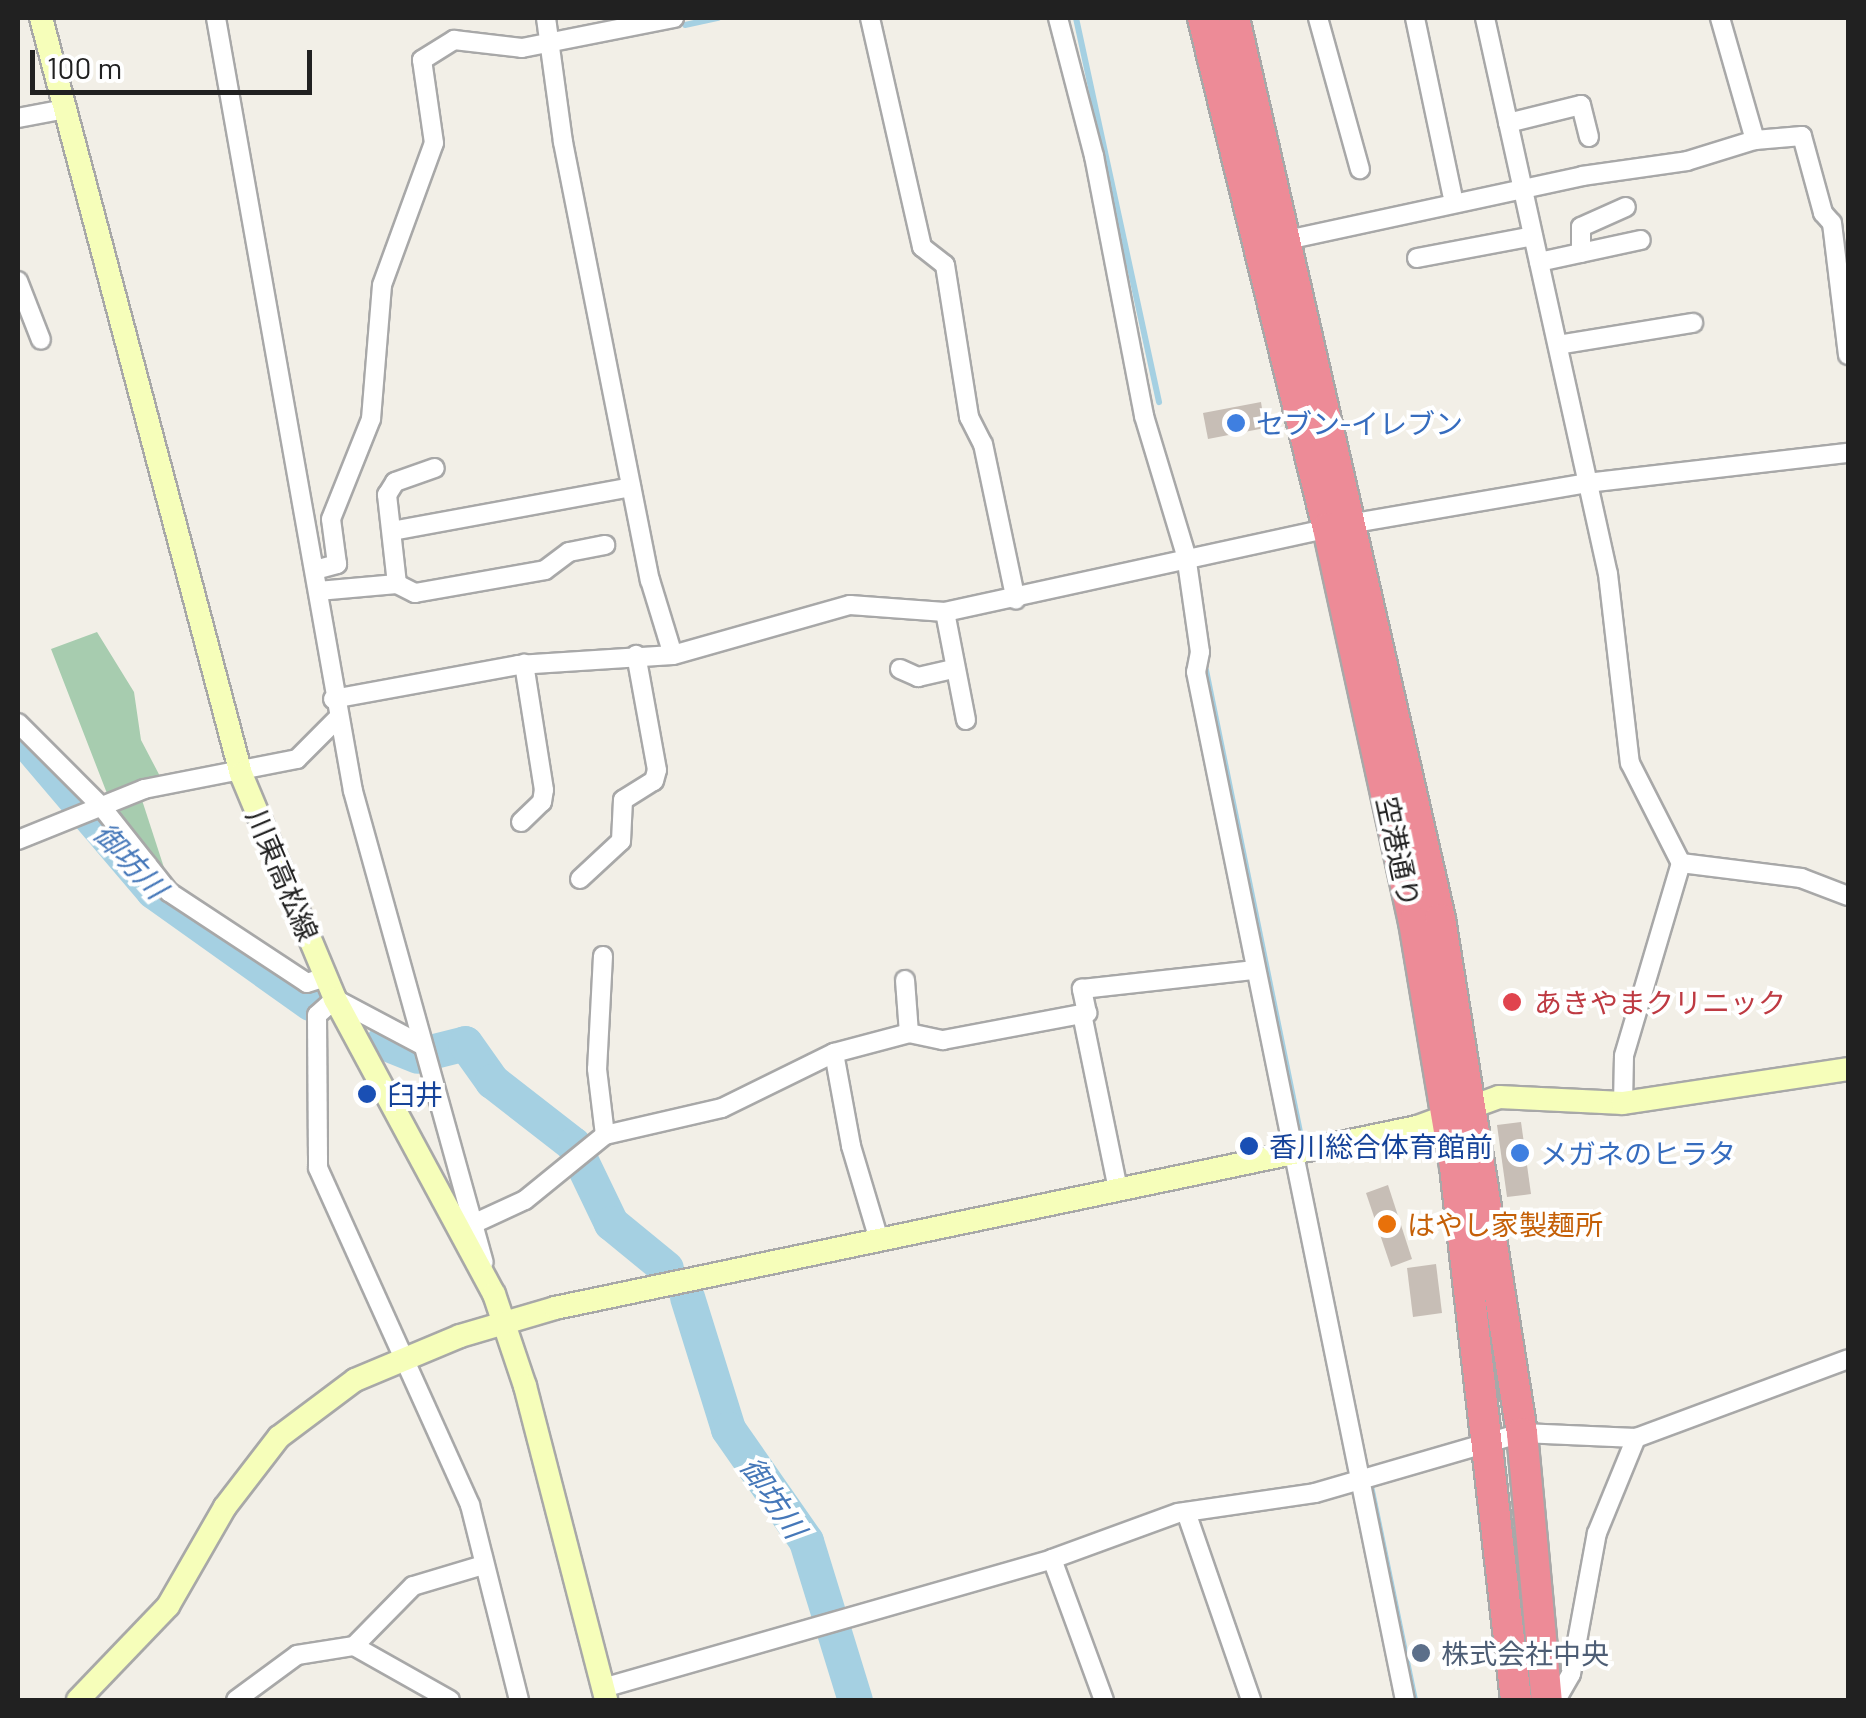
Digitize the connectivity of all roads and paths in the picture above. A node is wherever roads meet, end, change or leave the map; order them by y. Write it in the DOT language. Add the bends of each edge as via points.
graph roads {
  1 [pos="41,18"];
  2 [pos="216,18"];
  3 [pos="546,18"];
  4 [pos="674,18"];
  5 [pos="870,18"];
  6 [pos="1058,18"];
  7 [pos="1202,18"];
  8 [pos="1234,18"];
  9 [pos="1318,18"];
  10 [pos="1415,18"];
  11 [pos="1485,18"];
  12 [pos="1720,18"];
  13 [pos="552,43"];
  14 [pos="64,110"];
  15 [pos="18,118"];
  16 [pos="1508,122"];
  17 [pos="1589,137"];
  18 [pos="1754,140"];
  19 [pos="1360,170"];
  20 [pos="1452,194"];
  21 [pos="1524,194"];
  22 [pos="1626,207"];
  23 [pos="1533,236"];
  24 [pos="1286,240"];
  25 [pos="1641,240"];
  26 [pos="1581,252"];
  27 [pos="1417,258"];
  28 [pos="1539,262"];
  29 [pos="18,281"];
  30 [pos="1693,322"];
  31 [pos="41,340"];
  32 [pos="1558,344"];
  33 [pos="1848,355"];
  34 [pos="1848,453"];
  35 [pos="435,468"];
  36 [pos="1587,484"];
  37 [pos="631,486"];
  38 [pos="1341,526"];
  39 [pos="392,531"];
  40 [pos="605,545"];
  41 [pos="1186,556"];
  42 [pos="315,570"];
  43 [pos="397,584"];
  44 [pos="318,591"];
  45 [pos="1016,600"];
  46 [pos="945,612"];
  47 [pos="636,655"];
  48 [pos="672,655"];
  49 [pos="524,664"];
  50 [pos="900,669"];
  51 [pos="954,669"];
  52 [pos="333,698"];
  53 [pos="338,718"];
  54 [pos="966,720"];
  55 [pos="18,724"];
  56 [pos="241,774"];
  57 [pos="92,810"];
  58 [pos="521,822"];
  59 [pos="18,840"];
  60 [pos="1681,863"];
  61 [pos="580,878"];
  62 [pos="1848,896"];
  63 [pos="603,956"];
  64 [pos="1255,970"];
  65 [pos="904,980"];
  66 [pos="331,988"];
  67 [pos="1082,1014"];
  68 [pos="909,1033"];
  69 [pos="420,1044"];
  70 [pos="834,1053"];
  71 [pos="1848,1069"];
  72 [pos="1623,1103"];
  73 [pos="1459,1112"];
  74 [pos="605,1135"];
  75 [pos="1295,1153"];
  76 [pos="1118,1190"];
  77 [pos="473,1224"];
  78 [pos="879,1240"];
  79 [pos="494,1294"];
  80 [pos="505,1324"];
  81 [pos="405,1356"];
  82 [pos="1848,1359"];
  83 [pos="1522,1433"];
  84 [pos="1636,1438"];
  85 [pos="1490,1442"];
  86 [pos="1359,1481"];
  87 [pos="1186,1512"];
  88 [pos="1052,1558"];
  89 [pos="482,1565"];
  90 [pos="354,1646"];
  91 [pos="604,1694"];
  92 [pos="78,1700"];
  93 [pos="236,1700"];
  94 [pos="450,1700"];
  95 [pos="518,1700"];
  96 [pos="1104,1700"];
  97 [pos="1251,1700"];
  98 [pos="1405,1700"];
  99 [pos="1516,1700"];
  100 [pos="1547,1700"];
  101 [pos="1556,1700"];
  1 -- 14 [label="street, 川東高松線"];
  2 -- 42 [label="street"];
  3 -- 13 [label="street"];
  4 -- 13 [label="street"];
  5 -- 45 [label="street" via="922,248 945,265 969,418 982,444"];
  6 -- 41 [label="street" via="1094,156 1144,416"];
  7 -- 38 [label="highway, 空港通り"];
  8 -- 24 [label="highway, 空港通り"];
  9 -- 19 [label="street"];
  10 -- 20 [label="street"];
  11 -- 16 [label="street"];
  12 -- 18 [label="street"];
  13 -- 37 [label="street" via="562,142"];
  13 -- 42 [label="street" via="522,48 454,40 422,60 434,143 378,304 372,418 331,519 337,564"];
  14 -- 15 [label="street"];
  14 -- 56 [label="street, 川東高松線"];
  16 -- 17 [label="street" via="1581,105"];
  16 -- 21 [label="street"];
  18 -- 21 [label="street"];
  18 -- 33 [label="street" via="1802,136 1823,213 1832,223"];
  21 -- 23 [label="street"];
  21 -- 24 [label="street"];
  22 -- 26 [label="street" via="1581,227"];
  23 -- 27 [label="street"];
  23 -- 28 [label="street"];
  24 -- 38 [label="highway, 空港通り"];
  25 -- 26 [label="street"];
  26 -- 28 [label="street"];
  28 -- 32 [label="street"];
  29 -- 31 [label="street"];
  30 -- 32 [label="street"];
  32 -- 36 [label="street"];
  34 -- 36 [label="street"];
  35 -- 39 [label="street" via="395,482 387,495"];
  36 -- 38 [label="street"];
  36 -- 60 [label="street" via="1608,574 1630,762"];
  37 -- 39 [label="street"];
  37 -- 48 [label="street"];
  38 -- 41 [label="street"];
  38 -- 73 [label="highway, 空港通り" via="1440,920"];
  39 -- 43 [label="street"];
  40 -- 43 [label="street" via="569,552 546,570 415,593"];
  41 -- 45 [label="street"];
  41 -- 64 [label="street" via="1200,652 1196,672"];
  42 -- 44 [label="street"];
  43 -- 44 [label="street"];
  44 -- 52 [label="street"];
  45 -- 46 [label="street"];
  46 -- 48 [label="street" via="850,604"];
  46 -- 51 [label="street"];
  47 -- 48 [label="street"];
  47 -- 49 [label="street"];
  47 -- 61 [label="street" via="657,770 654,781 623,800 621,841"];
  49 -- 52 [label="street"];
  49 -- 58 [label="street" via="544,790 542,802"];
  50 -- 51 [label="street" via="918,676"];
  51 -- 54 [label="street"];
  52 -- 53 [label="street"];
  53 -- 56 [label="street" via="298,760"];
  53 -- 69 [label="street"];
  55 -- 57 [label="street"];
  56 -- 57 [label="street" via="144,790"];
  56 -- 66 [label="street, 川東高松線"];
  57 -- 59 [label="street"];
  57 -- 66 [label="street" via="169,892 306,983"];
  60 -- 62 [label="street" via="1801,878"];
  60 -- 72 [label="street" via="1624,1056"];
  63 -- 74 [label="street" via="597,1069"];
  64 -- 67 [label="street" via="1082,989"];
  64 -- 75 [label="street"];
  65 -- 68 [label="street"];
  66 -- 69 [label="street"];
  66 -- 79 [label="street, 川東高松線"];
  66 -- 81 [label="street" via="317,1015 318,1168"];
  67 -- 68 [label="street" via="943,1040"];
  67 -- 76 [label="street"];
  68 -- 70 [label="street"];
  69 -- 77 [label="street"];
  70 -- 74 [label="street" via="722,1108"];
  70 -- 78 [label="street" via="851,1146"];
  71 -- 72 [label="street"];
  72 -- 73 [label="street" via="1499,1097"];
  73 -- 75 [label="street"];
  73 -- 83 [label="highway, 空港通り"];
  73 -- 85 [label="highway, 空港通り"];
  74 -- 77 [label="street" via="525,1200"];
  75 -- 76 [label="street"];
  75 -- 86 [label="street"];
  76 -- 78 [label="street"];
  77 -- 79 [label="street"];
  78 -- 80 [label="street"];
  79 -- 80 [label="street, 川東高松線"];
  80 -- 81 [label="street"];
  80 -- 91 [label="street, 川東高松線"];
  81 -- 89 [label="street" via="470,1505"];
  81 -- 92 [label="street" via="354,1380 279,1437 225,1508 168,1606"];
  82 -- 84 [label="street"];
  83 -- 84 [label="street"];
  83 -- 85 [label="street"];
  83 -- 100 [label="highway, 空港通り"];
  84 -- 101 [label="street" via="1597,1533 1572,1674"];
  85 -- 86 [label="street"];
  85 -- 99 [label="highway, 空港通り"];
  86 -- 87 [label="street"];
  86 -- 98 [label="street"];
  87 -- 88 [label="street"];
  87 -- 97 [label="street"];
  88 -- 91 [label="street"];
  88 -- 96 [label="street"];
  89 -- 90 [label="street" via="413,1586"];
  89 -- 95 [label="street"];
  90 -- 93 [label="street" via="297,1655"];
  90 -- 94 [label="street"];
}
